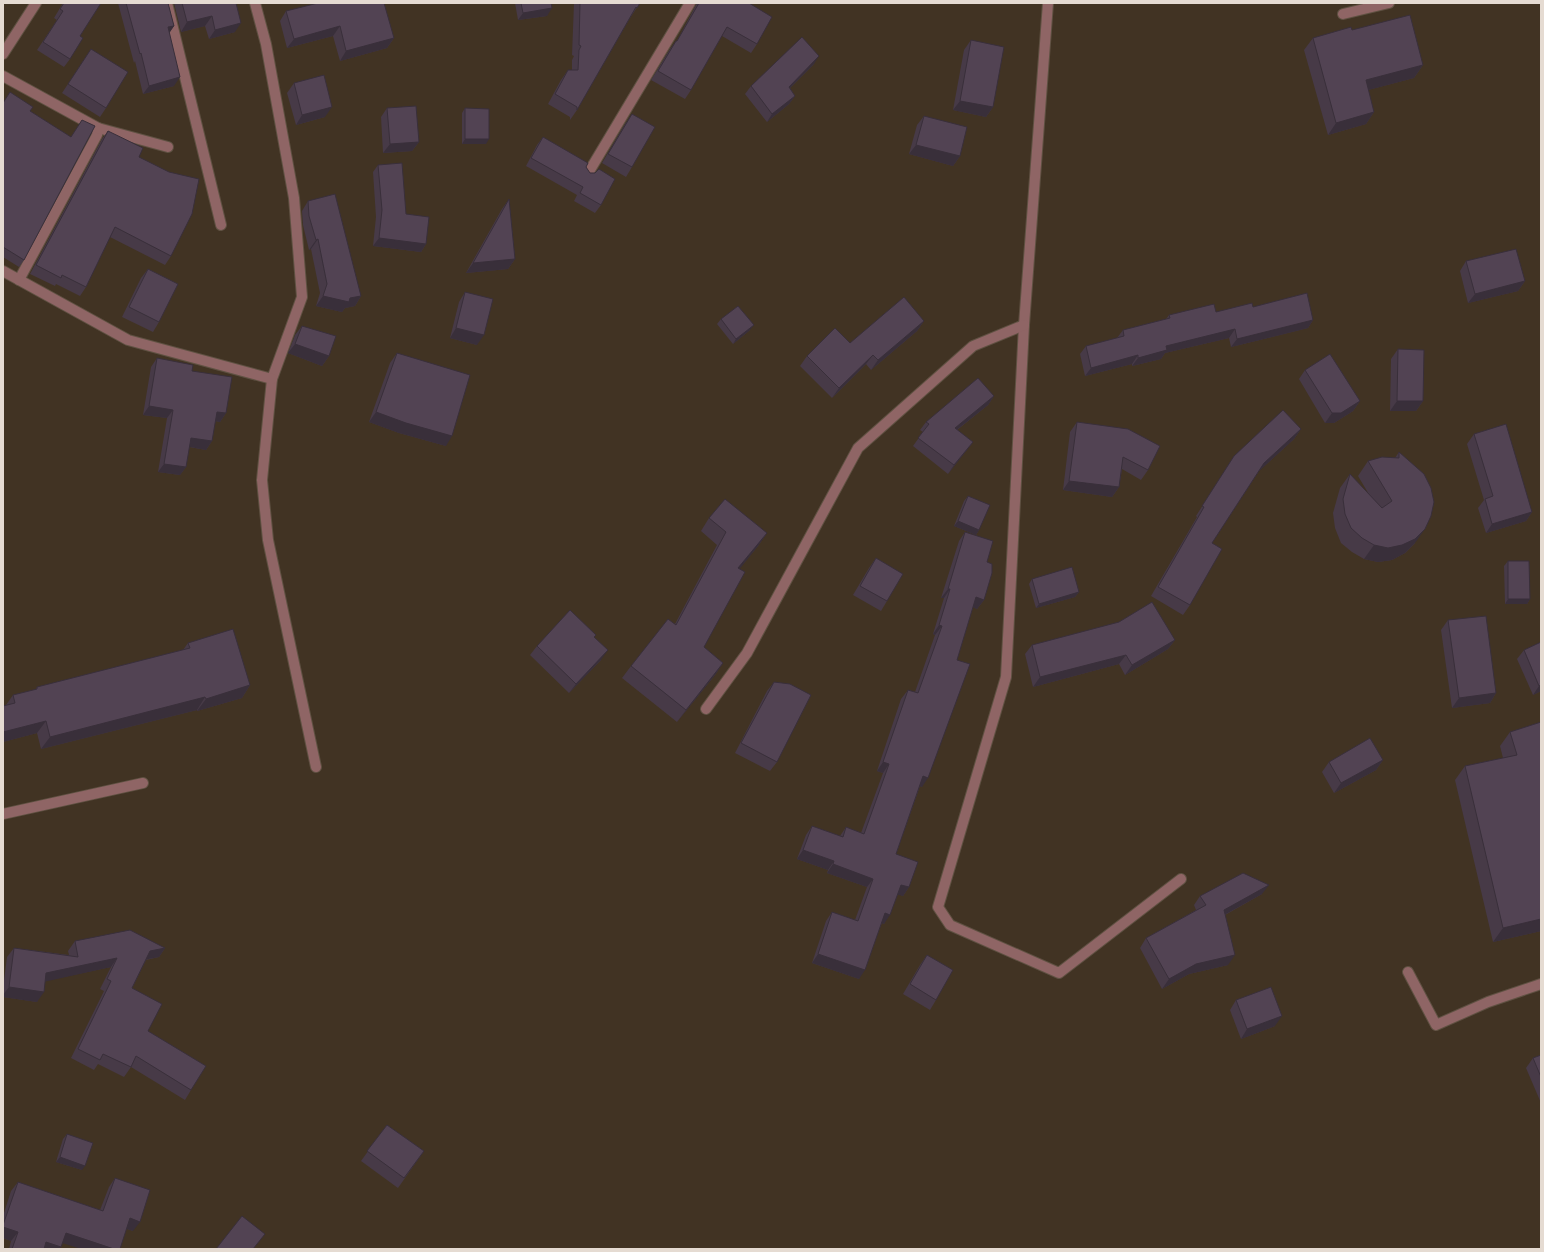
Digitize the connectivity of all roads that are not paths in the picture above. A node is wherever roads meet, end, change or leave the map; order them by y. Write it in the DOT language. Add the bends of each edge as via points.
graph roads {
  1 [pos="36,3"];
  2 [pos="167,3"];
  3 [pos="255,3"];
  4 [pos="690,3"];
  5 [pos="1048,3"];
  6 [pos="1389,3"];
  7 [pos="1343,14"];
  8 [pos="3,54"];
  9 [pos="3,76"];
  10 [pos="98,128"];
  11 [pos="168,147"];
  12 [pos="586,175"];
  13 [pos="221,225"];
  14 [pos="3,271"];
  15 [pos="20,280"];
  16 [pos="1024,325"];
  17 [pos="272,379"];
  18 [pos="706,709"];
  19 [pos="316,767"];
  20 [pos="143,783"];
  21 [pos="3,814"];
  22 [pos="1181,879"];
  23 [pos="1408,972"];
  24 [pos="1541,984"];
  1 -- 8 [label="street"];
  2 -- 13 [label="street"];
  3 -- 17 [label="street" via="266,44 294,198 302,297"];
  4 -- 12 [label="street"];
  5 -- 16 [label="street"];
  6 -- 7 [label="street"];
  9 -- 10 [label="street"];
  10 -- 11 [label="street"];
  10 -- 15 [label="street" via="97,135"];
  14 -- 15 [label="street"];
  15 -- 17 [label="street" via="128,340"];
  16 -- 18 [label="street" via="973,346 858,448 748,653"];
  16 -- 22 [label="street" via="1006,677 938,907 950,925 1059,973"];
  17 -- 19 [label="street" via="262,480 268,540"];
  20 -- 21 [label="street"];
  23 -- 24 [label="street" via="1436,1025 1488,1002"];
}
